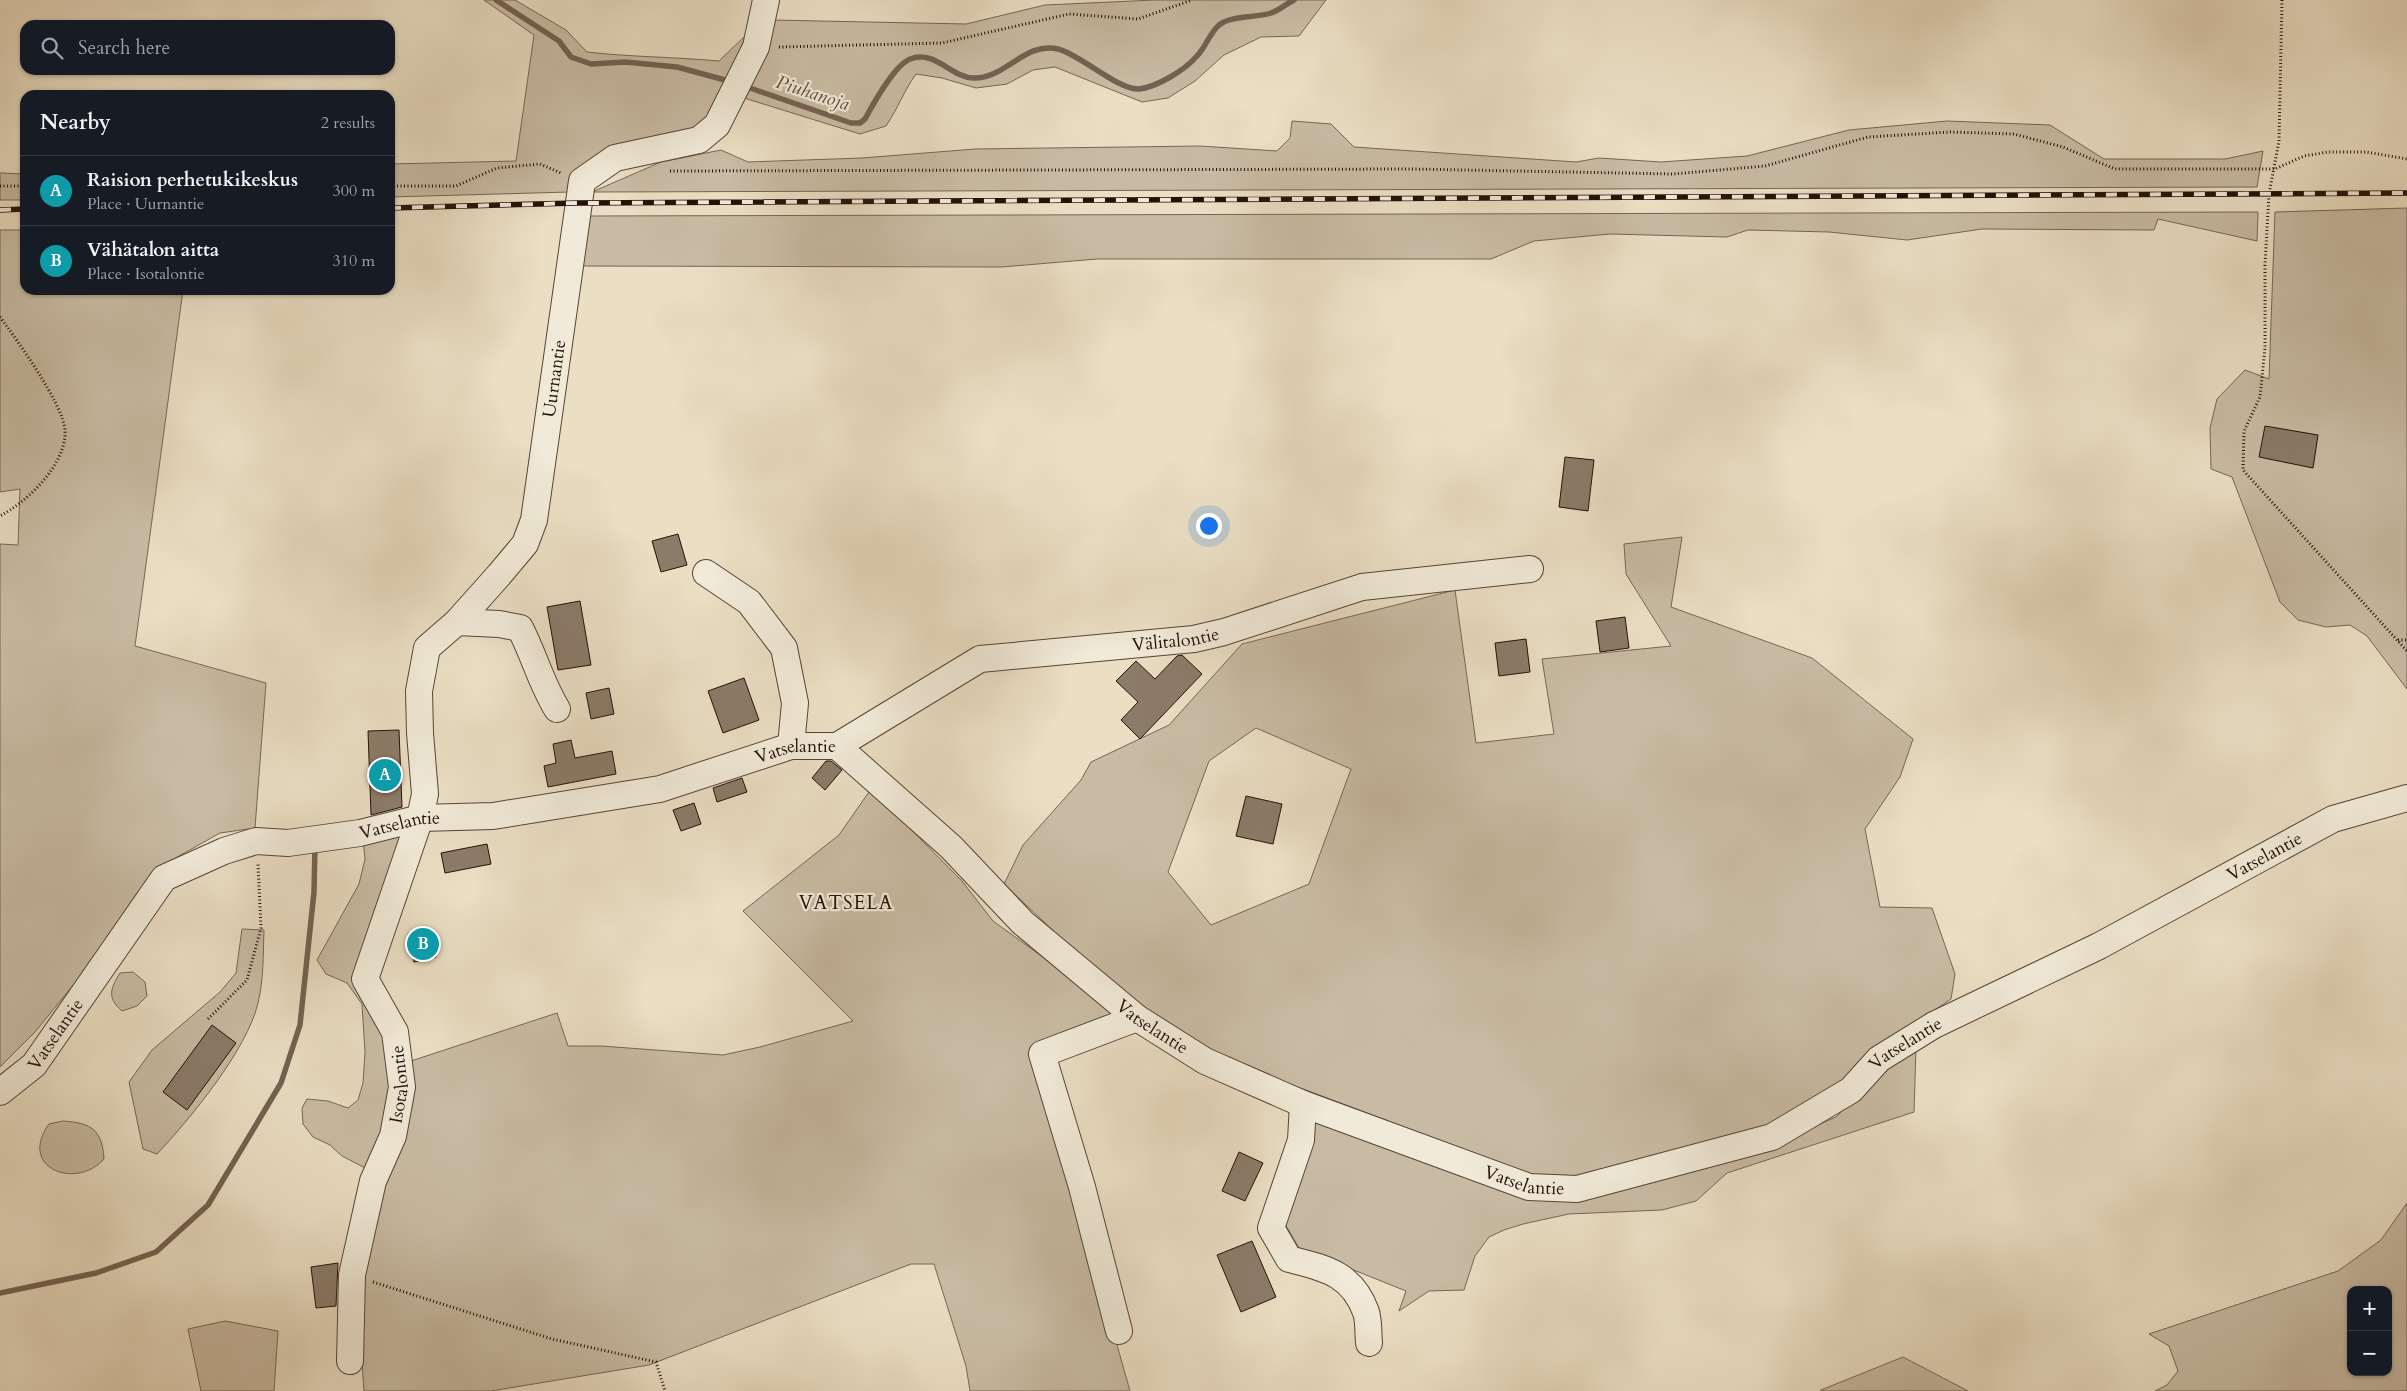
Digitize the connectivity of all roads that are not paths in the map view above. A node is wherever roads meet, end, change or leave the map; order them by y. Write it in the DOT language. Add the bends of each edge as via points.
graph roads {
  1 [pos="766,0"];
  2 [pos="1530,569"];
  3 [pos="706,573"];
  4 [pos="456,622"];
  5 [pos="557,708"];
  6 [pos="792,746"];
  7 [pos="837,746"];
  8 [pos="2407,798"];
  9 [pos="420,818"];
  10 [pos="1137,1018"];
  11 [pos="0,1092"];
  12 [pos="1303,1104"];
  13 [pos="1119,1331"];
  14 [pos="1369,1343"];
  15 [pos="350,1361"];
  1 -- 4 [label="street, Uurnantie" via="756,47 717,125 699,140 615,158 582,181 534,520 524,544"];
  2 -- 7 [label="street, Välitalontie" via="1362,587 1194,639 980,659"];
  3 -- 6 [label="street" via="749,602 784,648 795,703"];
  4 -- 5 [label="street" via="520,628 545,689"];
  4 -- 9 [label="street, Uurnantie" via="427,648 419,691 425,794"];
  6 -- 7 [label="street, Vatselantie"];
  6 -- 9 [label="street, Vatselantie" via="660,789 493,816"];
  7 -- 10 [label="street, Vatselantie" via="951,847 1023,923"];
  8 -- 12 [label="street, Vatselantie" via="2332,819 2099,946 1934,1024 1878,1059 1851,1090 1772,1137 1577,1189 1529,1187"];
  9 -- 11 [label="street, Vatselantie" via="360,833 288,843 256,841 224,851 164,878 34,1065"];
  9 -- 15 [label="street, Isotalontie" via="365,979 395,1032 402,1087 393,1136 373,1181 352,1275"];
  10 -- 12 [label="street, Vatselantie" via="1205,1061"];
  10 -- 13 [label="street" via="1042,1054 1082,1187"];
  12 -- 14 [label="street" via="1301,1140 1271,1228 1289,1259 1330,1270 1353,1288 1366,1312"];
}
